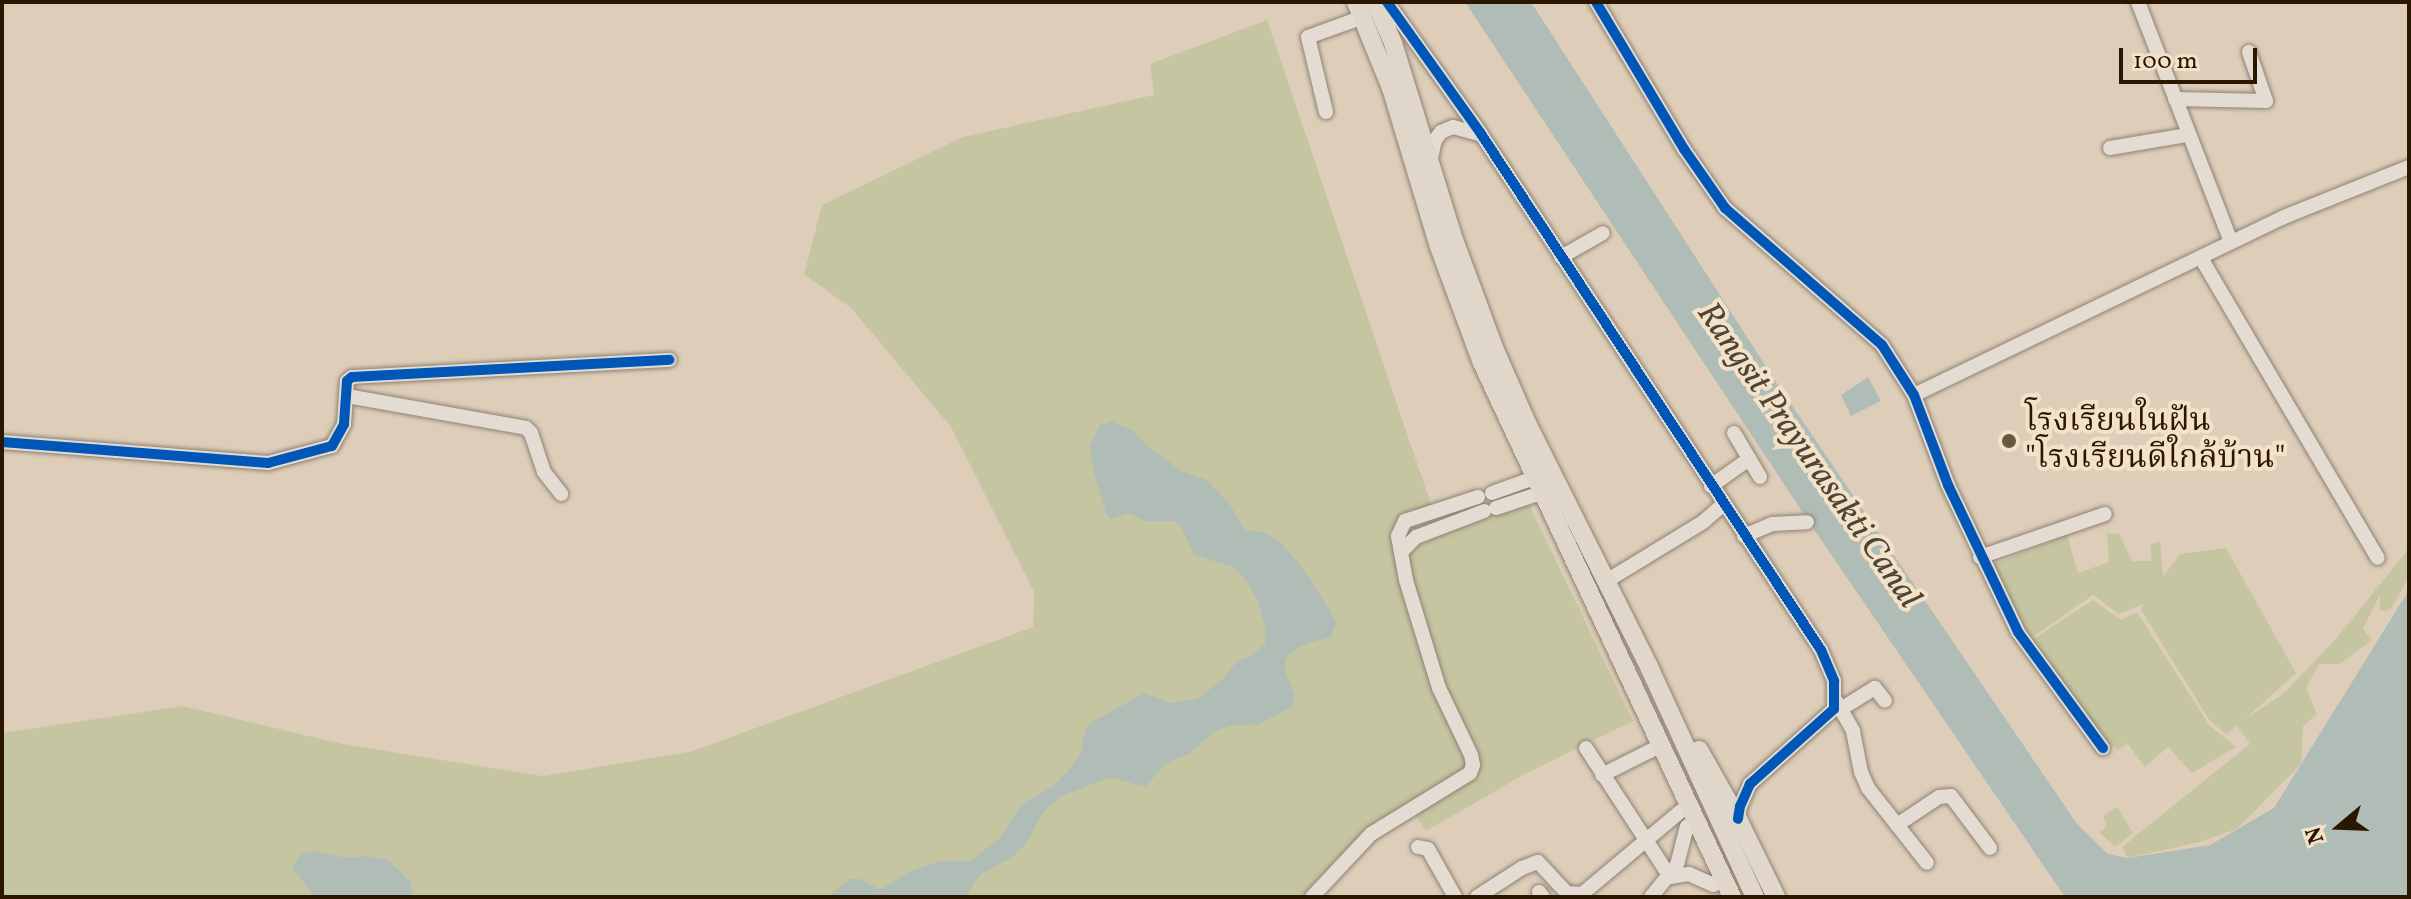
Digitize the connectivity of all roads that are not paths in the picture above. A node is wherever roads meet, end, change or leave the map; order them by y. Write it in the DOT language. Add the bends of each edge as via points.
graph roads {
  1 [pos="1387,2"];
  2 [pos="1596,2"];
  3 [pos="2138,2"];
  4 [pos="1365,7"];
  5 [pos="2249,52"];
  6 [pos="2175,99"];
  7 [pos="1326,112"];
  8 [pos="1481,134"];
  9 [pos="2188,135"];
  10 [pos="2110,148"];
  11 [pos="1430,163"];
  12 [pos="2409,167"];
  13 [pos="1603,233"];
  14 [pos="2231,242"];
  15 [pos="1561,257"];
  16 [pos="2201,258"];
  17 [pos="670,360"];
  18 [pos="1914,395"];
  19 [pos="347,396"];
  20 [pos="1734,433"];
  21 [pos="2,442"];
  22 [pos="1749,459"];
  23 [pos="1760,477"];
  24 [pos="1538,486"];
  25 [pos="1711,486"];
  26 [pos="561,494"];
  27 [pos="1724,504"];
  28 [pos="2105,514"];
  29 [pos="1807,522"];
  30 [pos="1744,536"];
  31 [pos="1980,557"];
  32 [pos="2378,558"];
  33 [pos="1608,580"];
  34 [pos="1650,669"];
  35 [pos="1631,679"];
  36 [pos="1885,701"];
  37 [pos="1838,705"];
  38 [pos="1586,748"];
  39 [pos="2103,748"];
  40 [pos="1654,749"];
  41 [pos="1708,767"];
  42 [pos="1602,775"];
  43 [pos="1750,784"];
  44 [pos="1684,818"];
  45 [pos="1738,819"];
  46 [pos="1897,825"];
  47 [pos="1644,842"];
  48 [pos="1418,847"];
  49 [pos="1990,848"];
  50 [pos="1927,863"];
  51 [pos="1670,877"];
  52 [pos="1717,891"];
  53 [pos="1312,897"];
  54 [pos="1455,897"];
  55 [pos="1477,897"];
  56 [pos="1651,897"];
  57 [pos="1732,897"];
  58 [pos="1755,897"];
  59 [pos="1776,897"];
  1 -- 8 [label="street"];
  2 -- 18 [label="street" via="1715,196 1882,345"];
  3 -- 6 [label="street"];
  4 -- 7 [label="street" via="1308,37"];
  4 -- 11 [label="main road" via="1393,43"];
  4 -- 24 [label="main road" via="1453,289"];
  5 -- 6 [label="street" via="2266,101"];
  6 -- 9 [label="street"];
  8 -- 11 [label="street" via="1453,127 1441,132"];
  8 -- 15 [label="street"];
  9 -- 10 [label="street"];
  9 -- 14 [label="street"];
  11 -- 33 [label="main road" via="1495,350"];
  12 -- 14 [label="street"];
  13 -- 15 [label="street"];
  14 -- 16 [label="street"];
  15 -- 25 [label="street"];
  16 -- 18 [label="street"];
  16 -- 32 [label="street"];
  17 -- 19 [label="street" via="352,377"];
  18 -- 31 [label="street"];
  19 -- 21 [label="street" via="344,424 332,446 268,463"];
  19 -- 26 [label="street" via="526,428 544,472"];
  20 -- 22 [label="street"];
  22 -- 23 [label="street"];
  22 -- 25 [label="street"];
  24 -- 35 [label="main road"];
  24 -- 53 [label="street" via="1487,502 1416,537 1402,551 1439,688 1473,765 1463,779 1371,834"];
  25 -- 27 [label="street"];
  27 -- 30 [label="street"];
  27 -- 33 [label="street"];
  28 -- 31 [label="street"];
  29 -- 30 [label="street" via="1772,524"];
  30 -- 37 [label="street" via="1821,650"];
  31 -- 39 [label="street" via="2018,632"];
  33 -- 34 [label="main road"];
  34 -- 41 [label="main road"];
  34 -- 58 [label="main road"];
  35 -- 40 [label="main road"];
  35 -- 57 [label="main road"];
  36 -- 37 [label="street" via="1875,688"];
  37 -- 43 [label="street"];
  37 -- 46 [label="street" via="1853,731 1864,780"];
  38 -- 42 [label="street"];
  40 -- 42 [label="street"];
  40 -- 44 [label="main road"];
  41 -- 43 [label="street" via="1729,785"];
  41 -- 45 [label="main road"];
  42 -- 47 [label="street"];
  43 -- 45 [label="street"];
  44 -- 47 [label="street"];
  44 -- 51 [label="street" via="1683,850"];
  44 -- 52 [label="main road"];
  45 -- 59 [label="main road"];
  46 -- 49 [label="street" via="1939,797 1951,796"];
  46 -- 50 [label="street"];
  47 -- 51 [label="street"];
  47 -- 55 [label="street" via="1582,894 1567,893 1538,862"];
  48 -- 54 [label="street" via="1428,849"];
  51 -- 52 [label="street" via="1689,874"];
  51 -- 56 [label="street"];
}
